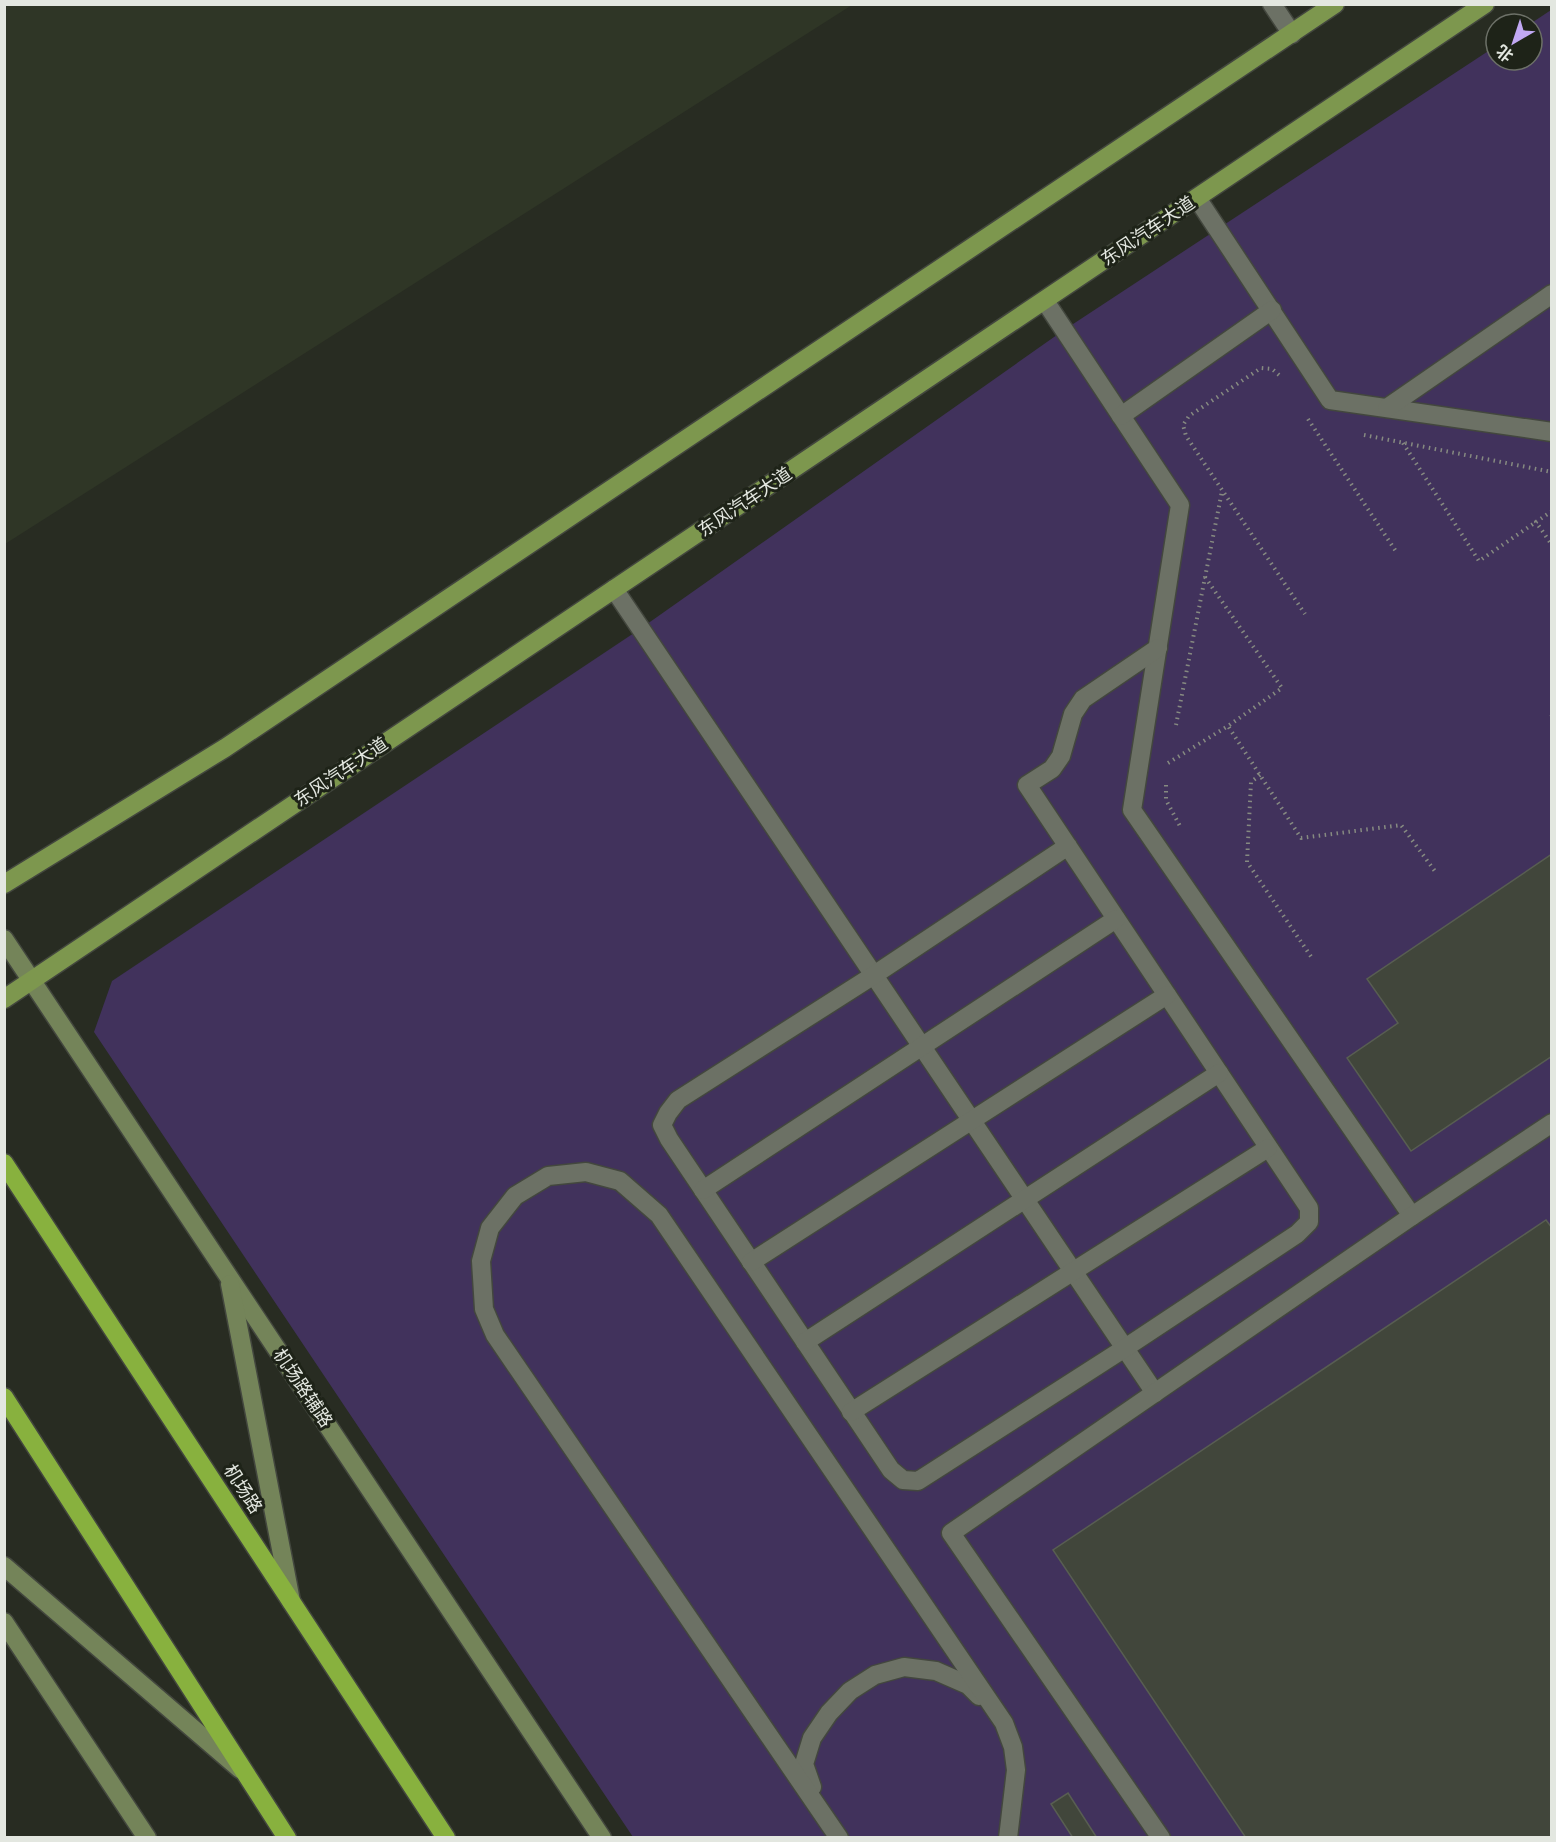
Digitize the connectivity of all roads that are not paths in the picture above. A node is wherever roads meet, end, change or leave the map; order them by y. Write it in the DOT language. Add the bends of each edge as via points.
graph roads {
  1 [pos="1272,4"];
  2 [pos="1335,4"];
  3 [pos="1485,4"];
  4 [pos="1292,34"];
  5 [pos="1197,198"];
  6 [pos="1551,294"];
  7 [pos="1044,301"];
  8 [pos="1272,310"];
  9 [pos="1387,408"];
  10 [pos="1121,416"];
  11 [pos="1551,432"];
  12 [pos="614,590"];
  13 [pos="1158,648"];
  14 [pos="1068,846"];
  15 [pos="4,884"];
  16 [pos="1116,919"];
  17 [pos="4,939"];
  18 [pos="874,975"];
  19 [pos="32,980"];
  20 [pos="1167,995"];
  21 [pos="4,999"];
  22 [pos="921,1046"];
  23 [pos="1219,1073"];
  24 [pos="972,1120"];
  25 [pos="1551,1124"];
  26 [pos="1268,1148"];
  27 [pos="4,1163"];
  28 [pos="703,1190"];
  29 [pos="1024,1199"];
  30 [pos="1412,1216"];
  31 [pos="751,1262"];
  32 [pos="1073,1271"];
  33 [pos="228,1275"];
  34 [pos="805,1342"];
  35 [pos="1125,1348"];
  36 [pos="1155,1393"];
  37 [pos="4,1397"];
  38 [pos="851,1412"];
  39 [pos="4,1566"];
  40 [pos="291,1601"];
  41 [pos="4,1622"];
  42 [pos="996,1711"];
  43 [pos="247,1775"];
  44 [pos="819,1807"];
  45 [pos="147,1838"];
  46 [pos="287,1838"];
  47 [pos="446,1838"];
  48 [pos="602,1838"];
  49 [pos="840,1838"];
  50 [pos="1008,1838"];
  51 [pos="1161,1838"];
  1 -- 4 [label="street"];
  2 -- 4 [label="main road"];
  3 -- 5 [label="main road, 东风汽车大道"];
  4 -- 15 [label="main road" via="225,748"];
  5 -- 7 [label="main road, 东风汽车大道"];
  5 -- 8 [label="street"];
  6 -- 9 [label="street"];
  7 -- 10 [label="street"];
  7 -- 12 [label="main road, 东风汽车大道"];
  8 -- 9 [label="street" via="1330,400"];
  8 -- 10 [label="street"];
  9 -- 11 [label="street"];
  10 -- 13 [label="street" via="1179,505"];
  12 -- 18 [label="street"];
  12 -- 19 [label="main road, 东风汽车大道"];
  13 -- 14 [label="street" via="1083,699 1072,714 1061,756 1052,769 1028,785"];
  13 -- 30 [label="street" via="1132,810"];
  14 -- 16 [label="street"];
  14 -- 18 [label="street"];
  16 -- 20 [label="street"];
  16 -- 22 [label="street"];
  17 -- 19 [label="street, 机场路辅路"];
  18 -- 22 [label="street"];
  18 -- 28 [label="street" via="678,1100 662,1125"];
  19 -- 21 [label="main road, 东风汽车大道"];
  19 -- 33 [label="street, 机场路辅路"];
  20 -- 23 [label="street"];
  20 -- 24 [label="street"];
  22 -- 24 [label="street"];
  22 -- 28 [label="street"];
  23 -- 26 [label="street"];
  23 -- 29 [label="street"];
  24 -- 29 [label="street"];
  24 -- 31 [label="street"];
  25 -- 30 [label="street"];
  26 -- 32 [label="street"];
  26 -- 35 [label="street" via="1309,1208 1309,1222"];
  27 -- 40 [label="highway, 机场路"];
  28 -- 31 [label="street"];
  29 -- 32 [label="street"];
  29 -- 34 [label="street"];
  30 -- 36 [label="street"];
  31 -- 34 [label="street"];
  32 -- 35 [label="street"];
  32 -- 38 [label="street"];
  33 -- 40 [label="street"];
  33 -- 48 [label="street, 机场路辅路"];
  34 -- 38 [label="street"];
  35 -- 36 [label="street"];
  35 -- 38 [label="street" via="918,1481 903,1480 891,1470"];
  36 -- 51 [label="street" via="951,1533"];
  37 -- 43 [label="highway"];
  39 -- 43 [label="street"];
  40 -- 47 [label="highway, 机场路"];
  41 -- 45 [label="street"];
  42 -- 44 [label="street" via="968,1685 936,1671 904,1667 875,1675 850,1691 812,1738 804,1764"];
  42 -- 44 [label="street" via="659,1215 620,1181 586,1173 548,1176 515,1196 490,1228 481,1261 484,1309 495,1335"];
  42 -- 50 [label="street" via="1013,1747 1016,1770"];
  43 -- 46 [label="highway"];
  44 -- 49 [label="street"];
}
